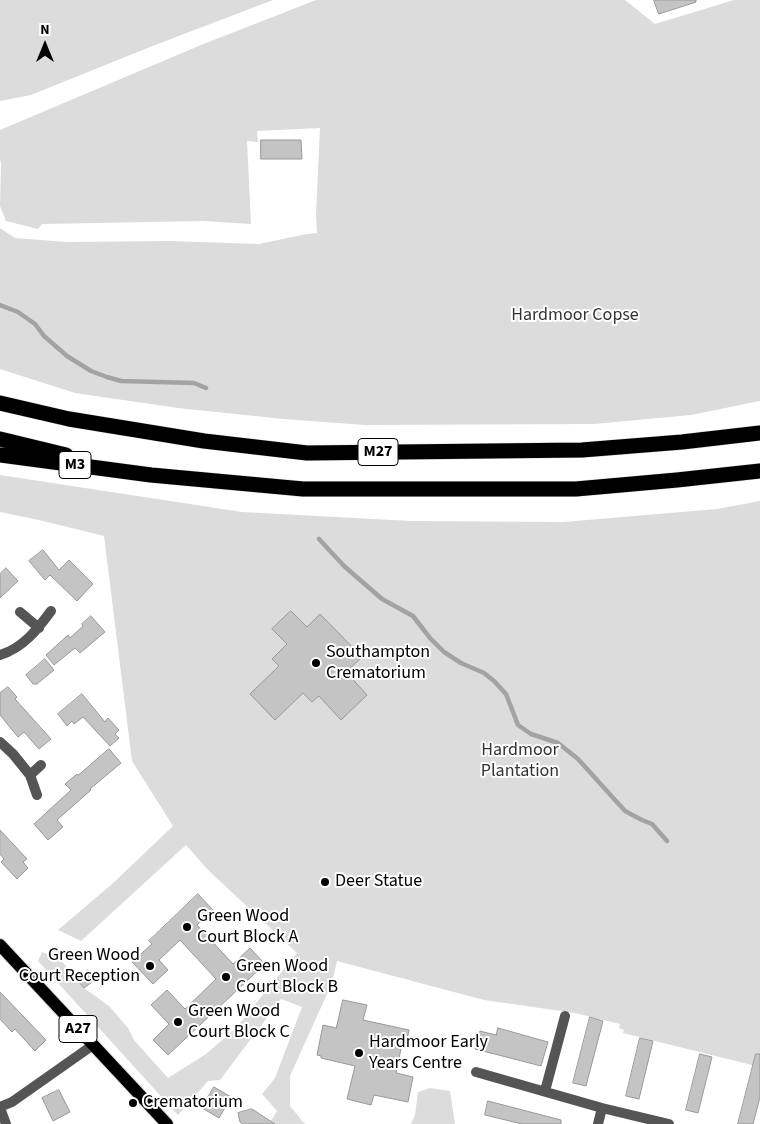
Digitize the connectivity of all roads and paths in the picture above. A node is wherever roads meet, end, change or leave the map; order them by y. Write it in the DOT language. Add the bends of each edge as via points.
graph roads {
  1 [pos="0,403"];
  2 [pos="760,433"];
  3 [pos="0,439"];
  4 [pos="0,455"];
  5 [pos="760,471"];
  6 [pos="151,475"];
  7 [pos="51,610"];
  8 [pos="20,612"];
  9 [pos="39,628"];
  10 [pos="0,656"];
  11 [pos="0,742"];
  12 [pos="41,765"];
  13 [pos="30,775"];
  14 [pos="37,795"];
  15 [pos="0,945"];
  16 [pos="565,1016"];
  17 [pos="93,1045"];
  18 [pos="476,1072"];
  19 [pos="545,1091"];
  20 [pos="0,1107"];
  21 [pos="602,1108"];
  22 [pos="6,1124"];
  23 [pos="168,1124"];
  24 [pos="598,1124"];
  25 [pos="669,1124"];
  1 -- 2 [label="highway, M27" via="69,419 204,441 307,453 582,450"];
  3 -- 6 [label="highway, M27"];
  4 -- 6 [label="highway, M3"];
  5 -- 6 [label="highway, M27" via="576,489 303,489"];
  7 -- 9 [label="street"];
  8 -- 9 [label="street"];
  9 -- 10 [label="street" via="24,643"];
  11 -- 13 [label="street"];
  12 -- 13 [label="street"];
  13 -- 14 [label="street"];
  15 -- 17 [label="main road, A27"];
  16 -- 19 [label="street"];
  17 -- 20 [label="street"];
  17 -- 23 [label="main road, A27"];
  18 -- 19 [label="street"];
  19 -- 21 [label="street"];
  20 -- 22 [label="street"];
  21 -- 24 [label="street"];
  21 -- 25 [label="street"];
}
